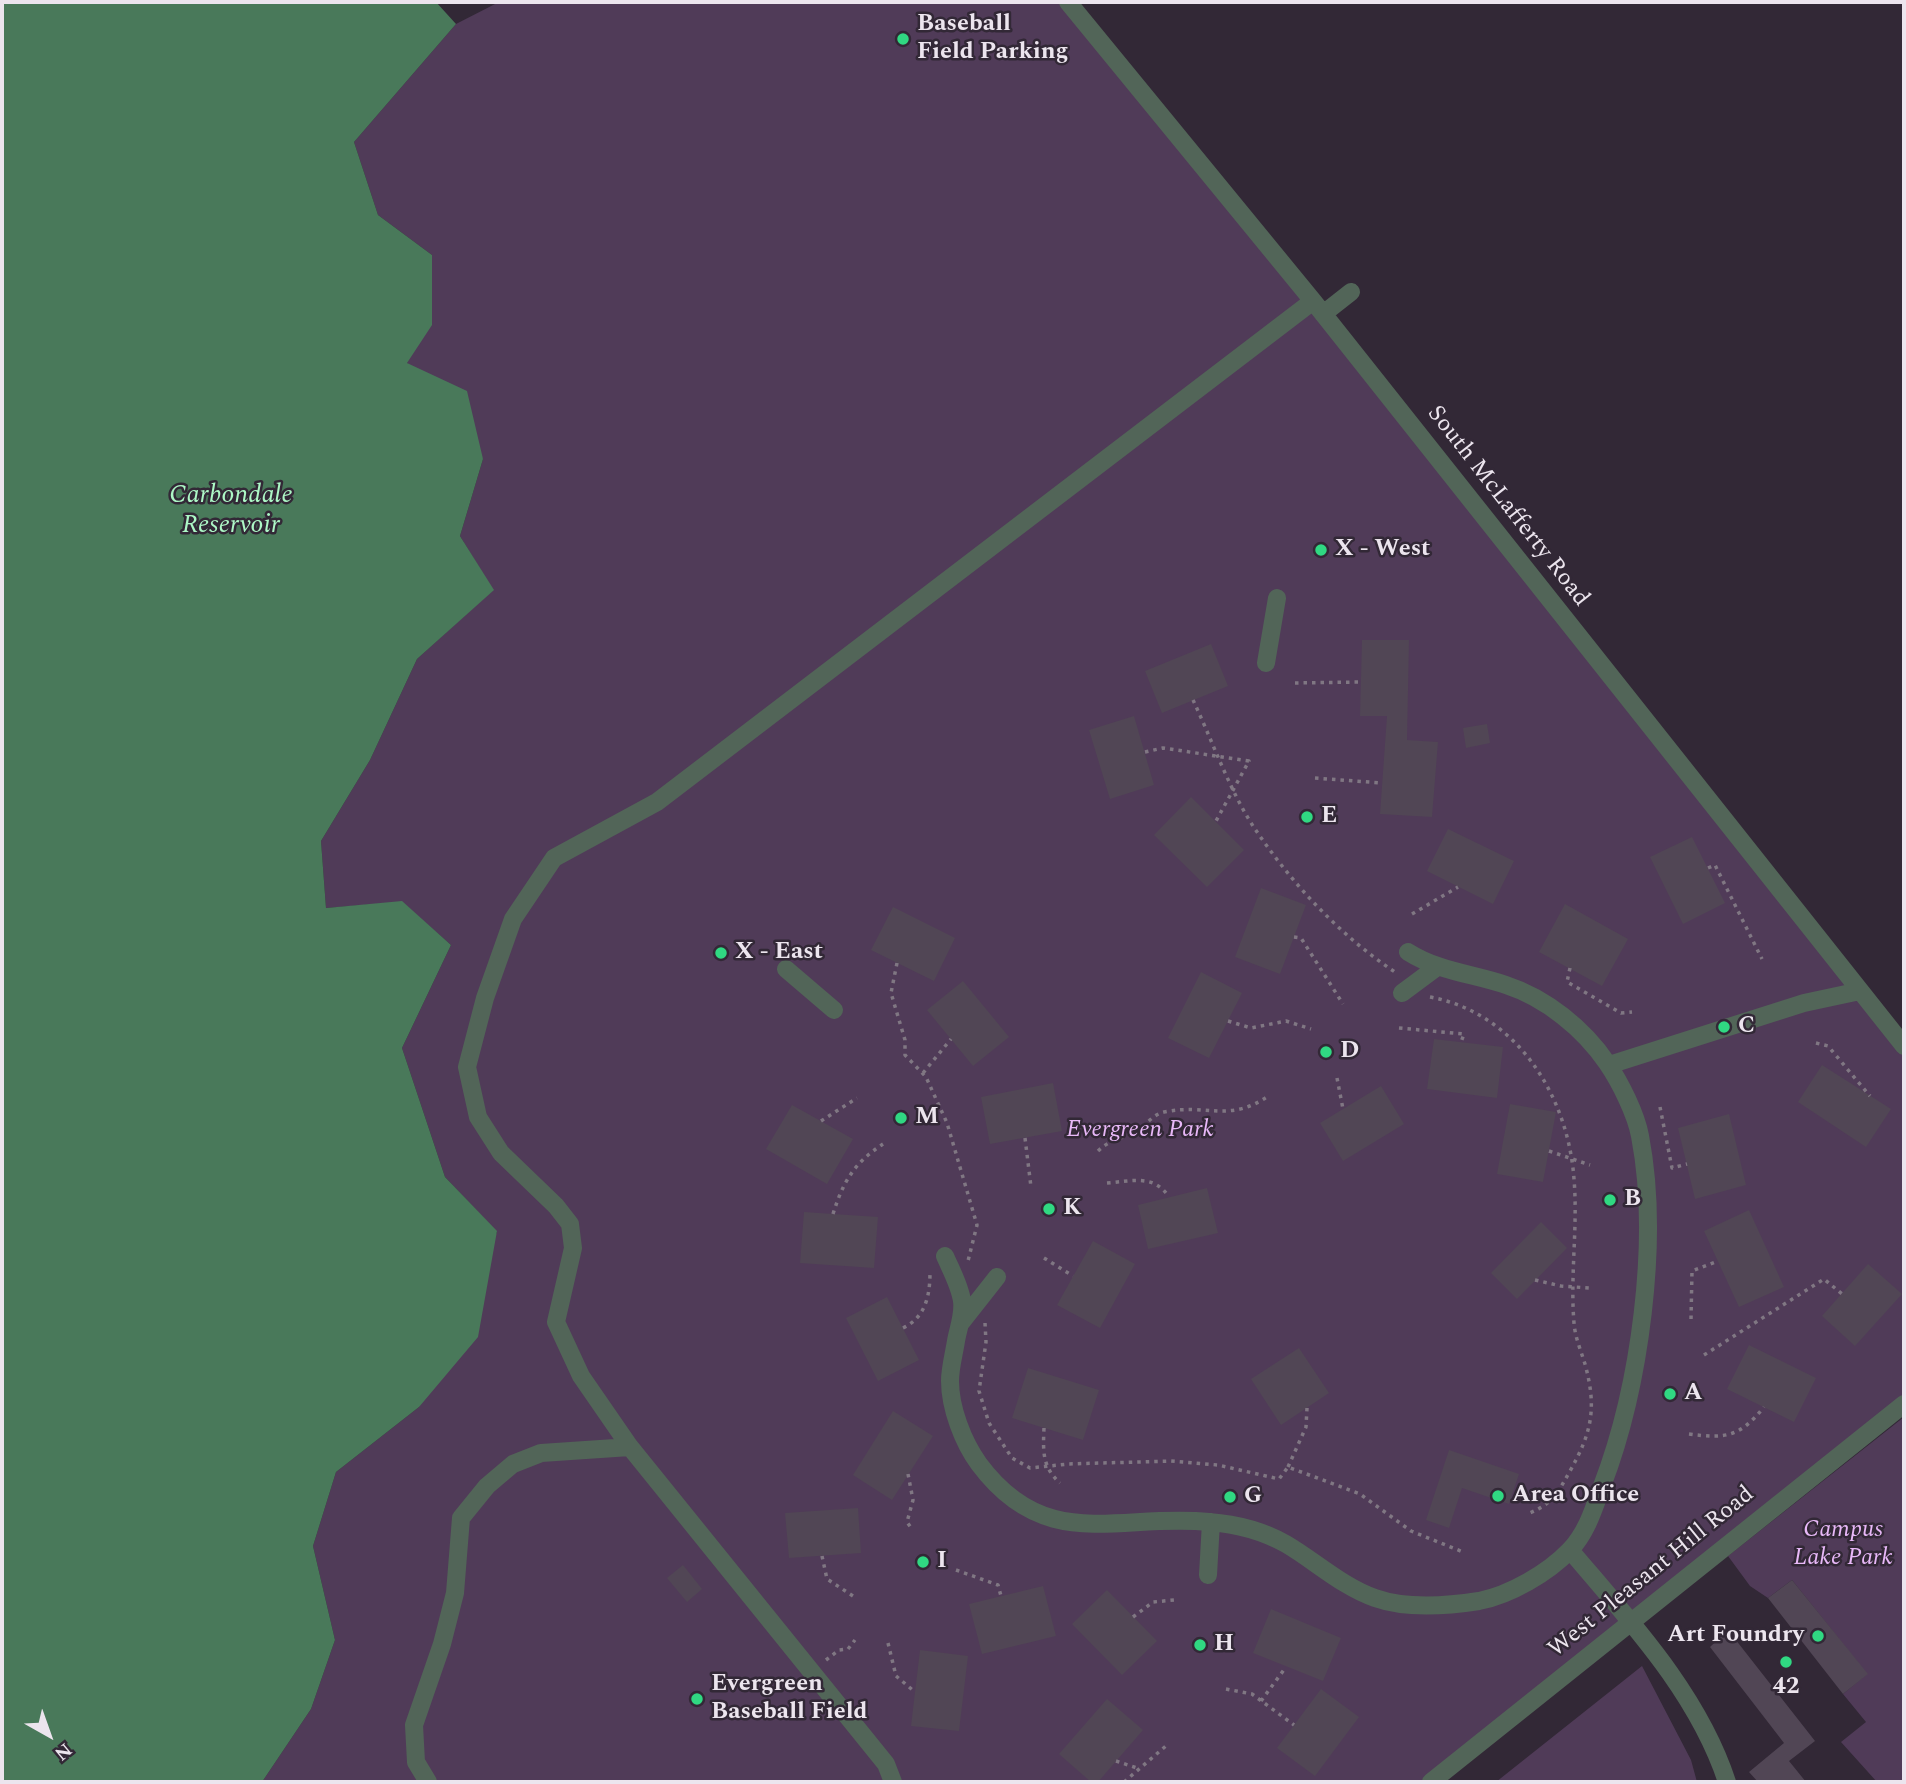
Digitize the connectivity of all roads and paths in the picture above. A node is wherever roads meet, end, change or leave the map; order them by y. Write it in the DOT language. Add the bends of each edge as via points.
graph roads {
  1 [pos="1068,2"];
  2 [pos="1351,292"];
  3 [pos="1318,308"];
  4 [pos="1277,598"];
  5 [pos="1266,663"];
  6 [pos="1361,682"];
  7 [pos="1295,684"];
  8 [pos="1193,700"];
  9 [pos="1144,752"];
  10 [pos="1220,758"];
  11 [pos="1315,778"];
  12 [pos="1382,783"];
  13 [pos="1235,788"];
  14 [pos="1216,821"];
  15 [pos="1708,868"];
  16 [pos="1458,887"];
  17 [pos="1412,914"];
  18 [pos="1293,937"];
  19 [pos="1408,951"];
  20 [pos="1762,959"];
  21 [pos="897,963"];
  22 [pos="1437,967"];
  23 [pos="1570,968"];
  24 [pos="786,969"];
  25 [pos="1408,989"];
  26 [pos="1860,991"];
  27 [pos="1343,1004"];
  28 [pos="834,1010"];
  29 [pos="1632,1012"];
  30 [pos="1228,1021"];
  31 [pos="1399,1028"];
  32 [pos="1311,1029"];
  33 [pos="951,1040"];
  34 [pos="1461,1042"];
  35 [pos="1816,1043"];
  36 [pos="1904,1046"];
  37 [pos="1609,1065"];
  38 [pos="922,1074"];
  39 [pos="1337,1078"];
  40 [pos="1270,1095"];
  41 [pos="1870,1096"];
  42 [pos="857,1098"];
  43 [pos="1660,1107"];
  44 [pos="1343,1109"];
  45 [pos="821,1121"];
  46 [pos="1025,1138"];
  47 [pos="883,1144"];
  48 [pos="1098,1151"];
  49 [pos="1549,1151"];
  50 [pos="1571,1158"];
  51 [pos="1687,1164"];
  52 [pos="1590,1165"];
  53 [pos="1107,1183"];
  54 [pos="1031,1188"];
  55 [pos="1169,1197"];
  56 [pos="833,1214"];
  57 [pos="1044,1258"];
  58 [pos="938,1259"];
  59 [pos="1718,1261"];
  60 [pos="967,1264"];
  61 [pos="1073,1276"];
  62 [pos="997,1277"];
  63 [pos="1535,1280"];
  64 [pos="1574,1287"];
  65 [pos="1590,1288"];
  66 [pos="1842,1294"];
  67 [pos="976,1301"];
  68 [pos="1691,1320"];
  69 [pos="958,1326"];
  70 [pos="903,1328"];
  71 [pos="1704,1355"];
  72 [pos="1904,1404"];
  73 [pos="1764,1407"];
  74 [pos="1307,1408"];
  75 [pos="1044,1428"];
  76 [pos="1689,1434"];
  77 [pos="630,1447"];
  78 [pos="1288,1467"];
  79 [pos="1046,1468"];
  80 [pos="908,1475"];
  81 [pos="1060,1483"];
  82 [pos="1527,1514"];
  83 [pos="1211,1522"];
  84 [pos="912,1529"];
  85 [pos="1570,1550"];
  86 [pos="1463,1552"];
  87 [pos="822,1556"];
  88 [pos="956,1570"];
  89 [pos="1208,1575"];
  90 [pos="853,1596"];
  91 [pos="1001,1596"];
  92 [pos="1174,1600"];
  93 [pos="1133,1617"];
  94 [pos="1630,1621"];
  95 [pos="855,1640"];
  96 [pos="888,1643"];
  97 [pos="1286,1667"];
  98 [pos="813,1672"];
  99 [pos="1226,1689"];
  100 [pos="915,1692"];
  101 [pos="1262,1701"];
  102 [pos="1294,1725"];
  103 [pos="1167,1745"];
  104 [pos="1116,1761"];
  105 [pos="1138,1769"];
  106 [pos="428,1782"];
  107 [pos="893,1782"];
  108 [pos="1124,1782"];
  109 [pos="1431,1782"];
  110 [pos="1727,1782"];
  1 -- 3 [label="street, South McLafferty Road"];
  2 -- 3 [label="street"];
  3 -- 26 [label="street, South McLafferty Road"];
  3 -- 77 [label="street" via="657,802 554,858 513,919 467,1067 478,1117 501,1153 570,1224 573,1248 556,1322 581,1376"];
  4 -- 5 [label="street"];
  6 -- 7 [label="path"];
  8 -- 10 [label="path"];
  9 -- 10 [label="path" via="1163,748"];
  10 -- 13 [label="path"];
  10 -- 13 [label="path" via="1249,761"];
  11 -- 12 [label="path"];
  13 -- 14 [label="path"];
  13 -- 25 [label="path" via="1252,824 1292,879"];
  15 -- 20 [label="path" via="1715,865"];
  16 -- 17 [label="path"];
  18 -- 27 [label="path" via="1301,938 1311,950"];
  19 -- 22 [label="street"];
  21 -- 38 [label="path" via="891,993 894,1009 905,1055"];
  22 -- 25 [label="street"];
  22 -- 37 [label="street" via="1510,986 1538,1000 1578,1030"];
  23 -- 29 [label="path" via="1567,982 1621,1013"];
  24 -- 28 [label="street"];
  25 -- 50 [label="path" via="1464,1006 1514,1040 1546,1081"];
  26 -- 36 [label="street, South McLafferty Road"];
  26 -- 37 [label="street" via="1804,1003"];
  30 -- 32 [label="path" via="1251,1028 1286,1021"];
  31 -- 34 [label="path" via="1464,1034"];
  33 -- 38 [label="path"];
  35 -- 41 [label="path" via="1828,1046"];
  37 -- 85 [label="street" via="1639,1131 1649,1226 1642,1313 1625,1413 1587,1525"];
  38 -- 60 [label="path" via="947,1123 977,1225"];
  39 -- 44 [label="path"];
  40 -- 48 [label="path" via="1250,1109 1161,1112 1139,1130"];
  42 -- 45 [label="path"];
  43 -- 51 [label="path" via="1672,1168"];
  46 -- 54 [label="path"];
  47 -- 56 [label="path" via="862,1158 844,1182"];
  49 -- 50 [label="path"];
  50 -- 52 [label="path"];
  50 -- 64 [label="path"];
  53 -- 55 [label="path" via="1151,1180"];
  57 -- 61 [label="path"];
  58 -- 69 [label="street" via="962,1300"];
  58 -- 70 [label="path" via="925,1307 915,1322"];
  59 -- 68 [label="path" via="1692,1271"];
  62 -- 67 [label="street"];
  63 -- 64 [label="path"];
  64 -- 65 [label="path"];
  64 -- 82 [label="path" via="1574,1325 1592,1404 1588,1440 1549,1505"];
  66 -- 71 [label="path" via="1824,1279"];
  67 -- 69 [label="street"];
  67 -- 79 [label="path" via="984,1318 986,1342 979,1391 989,1423 1012,1458 1030,1468"];
  69 -- 83 [label="street" via="950,1381 957,1415 977,1461 995,1483 1048,1518 1069,1523"];
  72 -- 94 [label="street, West Pleasant Hill Road"];
  73 -- 76 [label="path" via="1751,1423 1733,1434 1716,1438"];
  74 -- 78 [label="path" via="1306,1427"];
  75 -- 79 [label="path"];
  77 -- 98 [label="street"];
  77 -- 106 [label="street" via="541,1452 513,1464 461,1518 454,1593 414,1725 416,1762"];
  78 -- 79 [label="path" via="1279,1479 1219,1465 1171,1461"];
  78 -- 86 [label="path" via="1360,1494 1410,1531"];
  79 -- 81 [label="path"];
  80 -- 84 [label="path" via="913,1500 907,1522"];
  83 -- 85 [label="street" via="1251,1529 1283,1542 1365,1594 1404,1605 1491,1598 1533,1577"];
  83 -- 89 [label="street"];
  85 -- 94 [label="street"];
  87 -- 90 [label="path" via="827,1579"];
  88 -- 91 [label="path" via="998,1585"];
  92 -- 93 [label="path" via="1153,1602"];
  94 -- 109 [label="street, West Pleasant Hill Road"];
  94 -- 110 [label="street" via="1707,1732"];
  95 -- 98 [label="path"];
  96 -- 100 [label="path" via="895,1676"];
  97 -- 101 [label="path"];
  98 -- 107 [label="street" via="886,1764"];
  99 -- 101 [label="path"];
  101 -- 102 [label="path"];
  103 -- 105 [label="path"];
  104 -- 105 [label="path"];
  105 -- 108 [label="path"];
}
